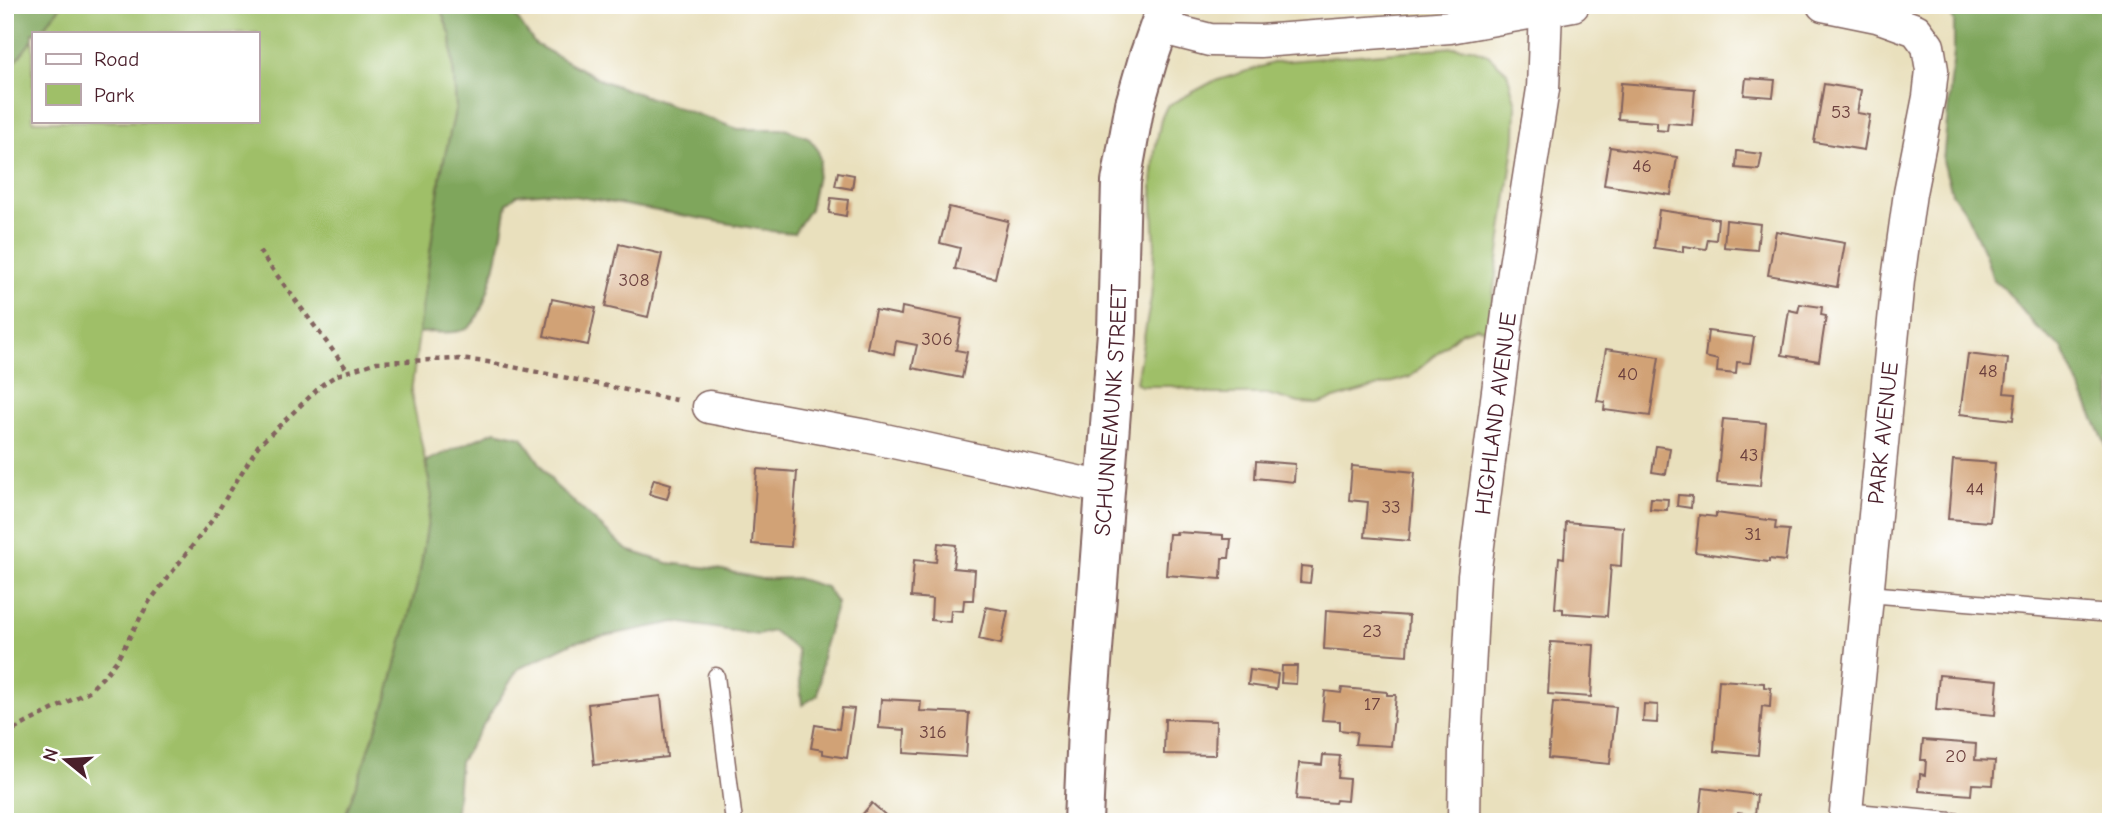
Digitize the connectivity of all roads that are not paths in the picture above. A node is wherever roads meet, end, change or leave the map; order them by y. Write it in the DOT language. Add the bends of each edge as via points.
graph roads {
  1 [pos="1823,5"];
  2 [pos="1560,8"];
  3 [pos="1163,16"];
  4 [pos="709,407"];
  5 [pos="1105,488"];
  6 [pos="1868,594"];
  7 [pos="2111,614"];
  8 [pos="716,676"];
  9 [pos="1846,816"];
  10 [pos="734,822"];
  11 [pos="1083,822"];
  12 [pos="1464,822"];
  13 [pos="1961,822"];
  1 -- 6 [label="street, PARK AVENUE" via="1916,30 1928,46 1932,70 1898,280"];
  2 -- 3 [label="street" via="1450,27 1260,41 1210,40"];
  2 -- 12 [label="street, HIGHLAND AVENUE" via="1511,291 1474,576"];
  3 -- 5 [label="street, SCHUNNEMUNK STREET" via="1132,117 1121,182 1117,332"];
  4 -- 5 [label="street"];
  5 -- 11 [label="street, SCHUNNEMUNK STREET"];
  6 -- 7 [label="lane"];
  6 -- 9 [label="street, PARK AVENUE"];
  8 -- 10 [label="lane"];
  9 -- 13 [label="lane"];
}
